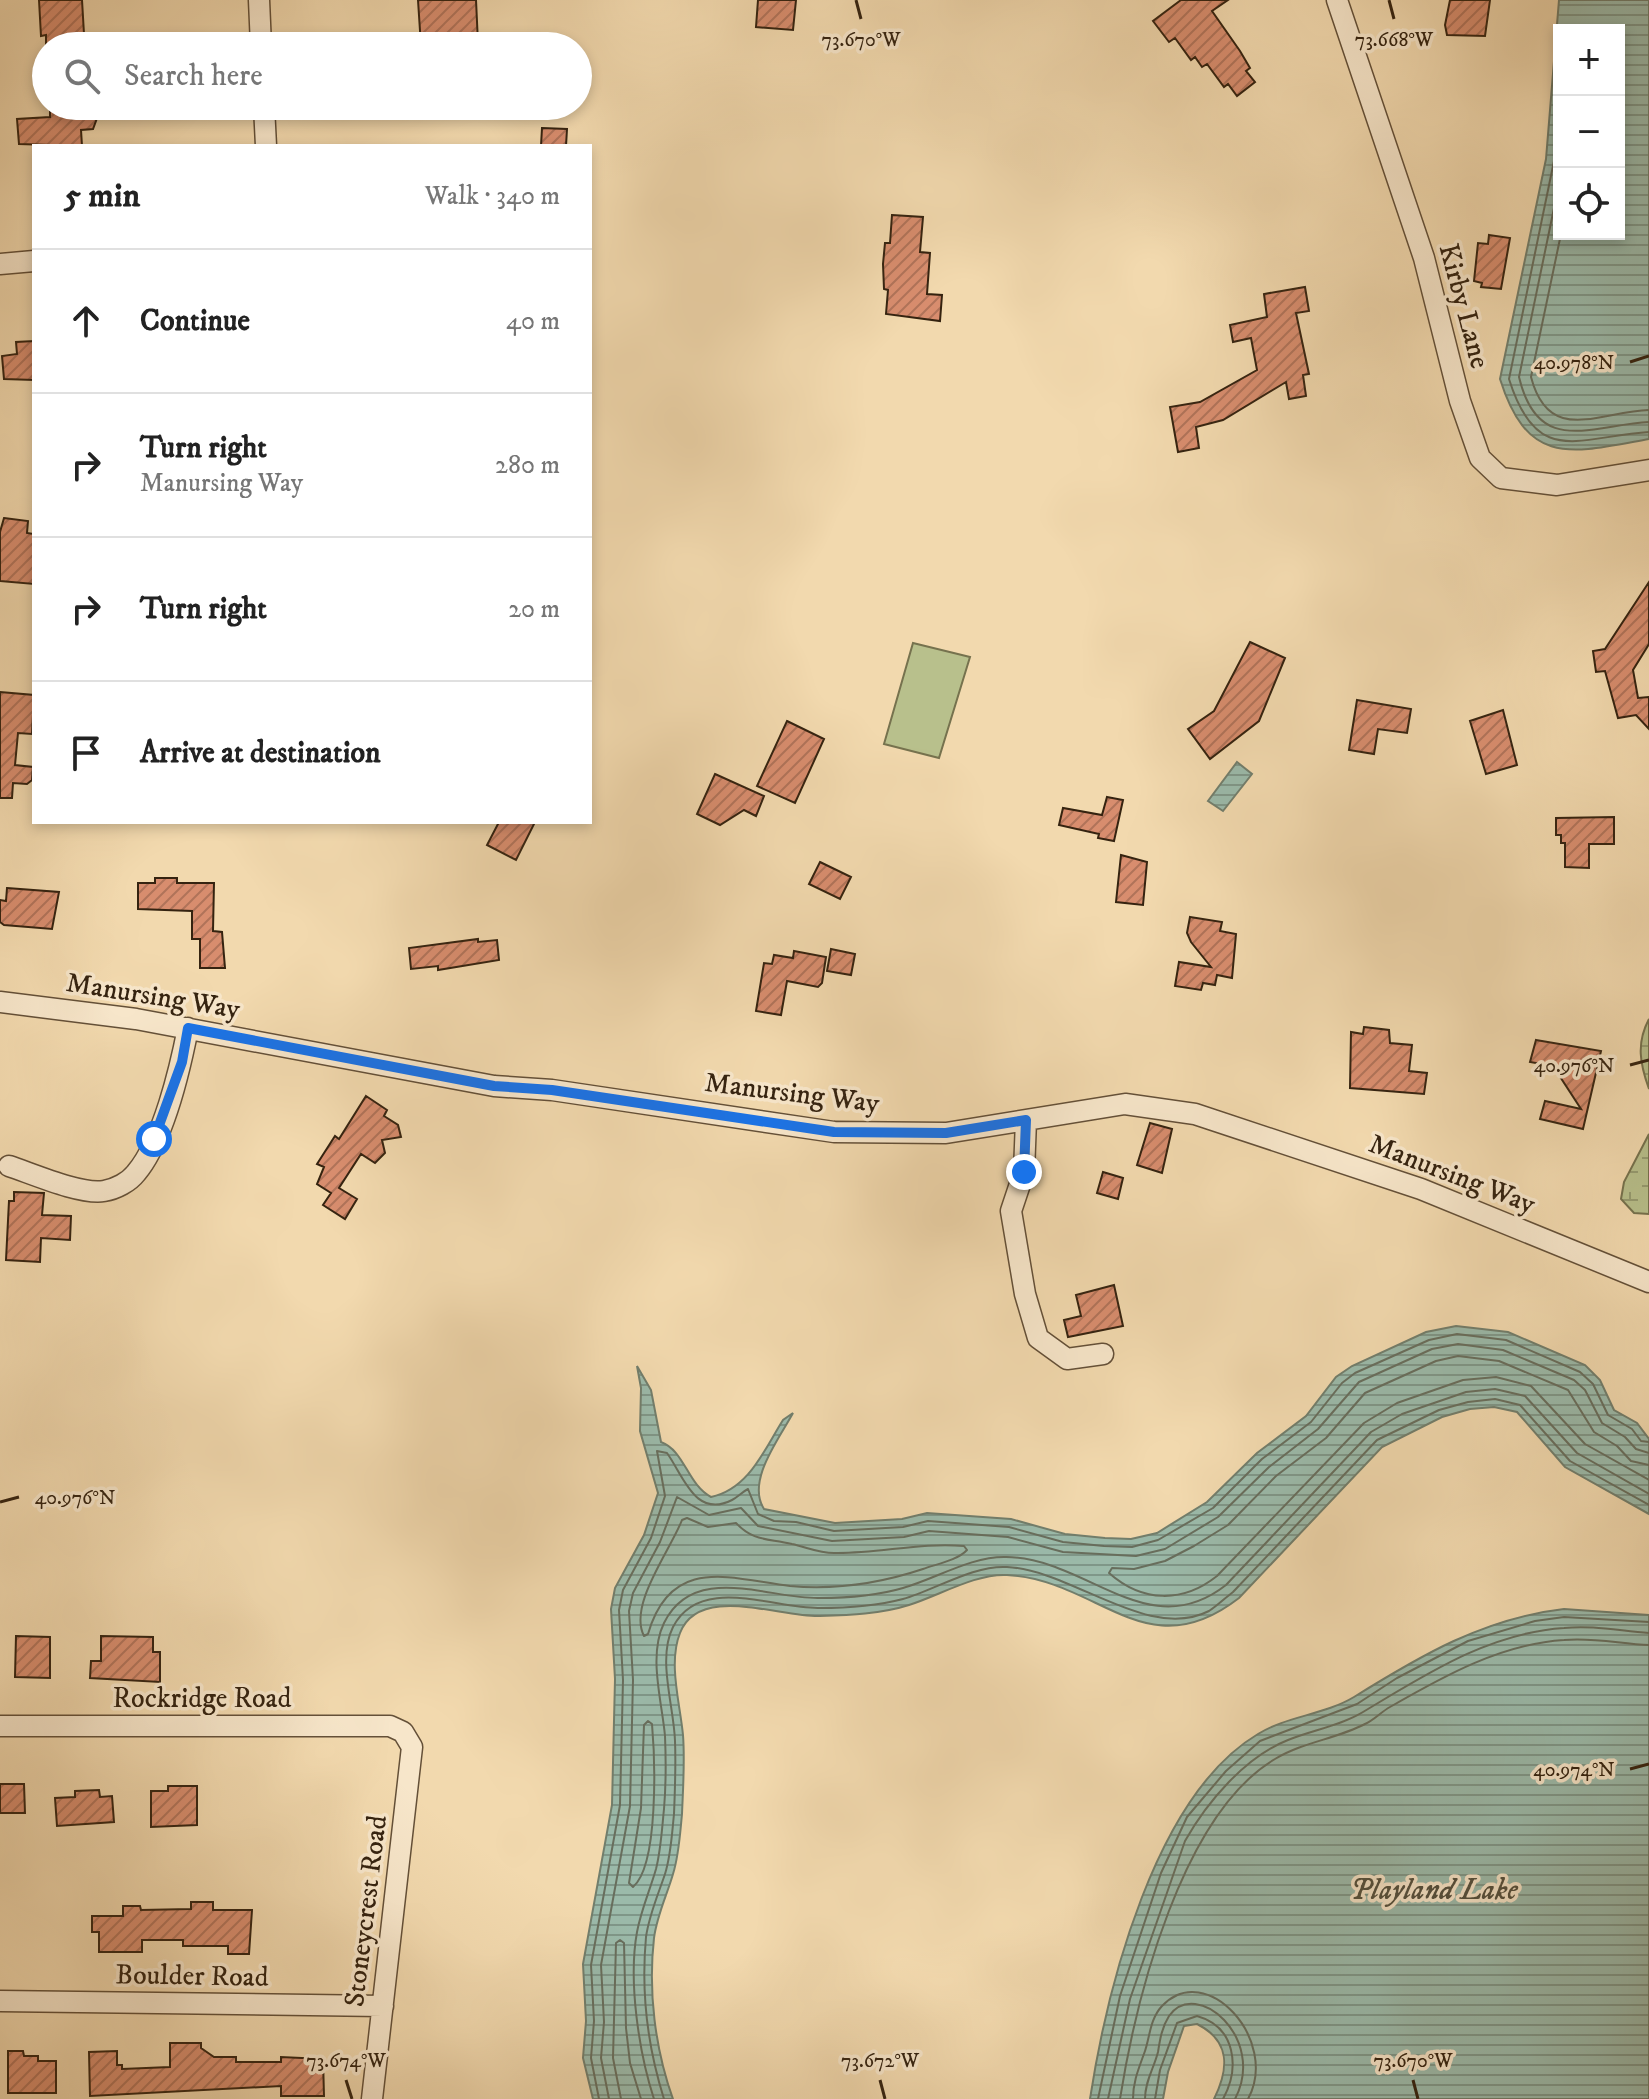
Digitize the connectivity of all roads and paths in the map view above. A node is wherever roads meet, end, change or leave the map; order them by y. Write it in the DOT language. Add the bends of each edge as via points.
graph roads {
  1 [pos="259,0"];
  2 [pos="1337,0"];
  3 [pos="260,32"];
  4 [pos="265,120"];
  5 [pos="266,144"];
  6 [pos="32,261"];
  7 [pos="0,264"];
  8 [pos="1649,470"];
  9 [pos="0,1002"];
  10 [pos="188,1028"];
  11 [pos="1026,1120"];
  12 [pos="9,1166"];
  13 [pos="1649,1282"];
  14 [pos="1103,1354"];
  15 [pos="0,1726"];
  16 [pos="403,1732"];
  17 [pos="0,2001"];
  18 [pos="383,2006"];
  19 [pos="372,2099"];
  1 -- 3 [label="street"];
  2 -- 8 [label="street, Kirby Lane" via="1424,258 1480,458 1501,478 1557,485"];
  4 -- 5 [label="street"];
  6 -- 7 [label="street"];
  9 -- 10 [label="street, Manursing Way"];
  10 -- 11 [label="street, Manursing Way" via="494,1086 834,1132 946,1133"];
  10 -- 12 [label="street" via="182,1062 136,1174 102,1191"];
  11 -- 13 [label="street, Manursing Way" via="1125,1104 1195,1114 1421,1189"];
  11 -- 14 [label="street" via="1024,1172 1011,1211 1038,1338 1067,1359"];
  15 -- 16 [label="street, Rockridge Road" via="390,1726"];
  16 -- 18 [label="street, Stoneycrest Road" via="412,1747"];
  17 -- 18 [label="street, Boulder Road"];
  18 -- 19 [label="street, Stoneycrest Road"];
}
